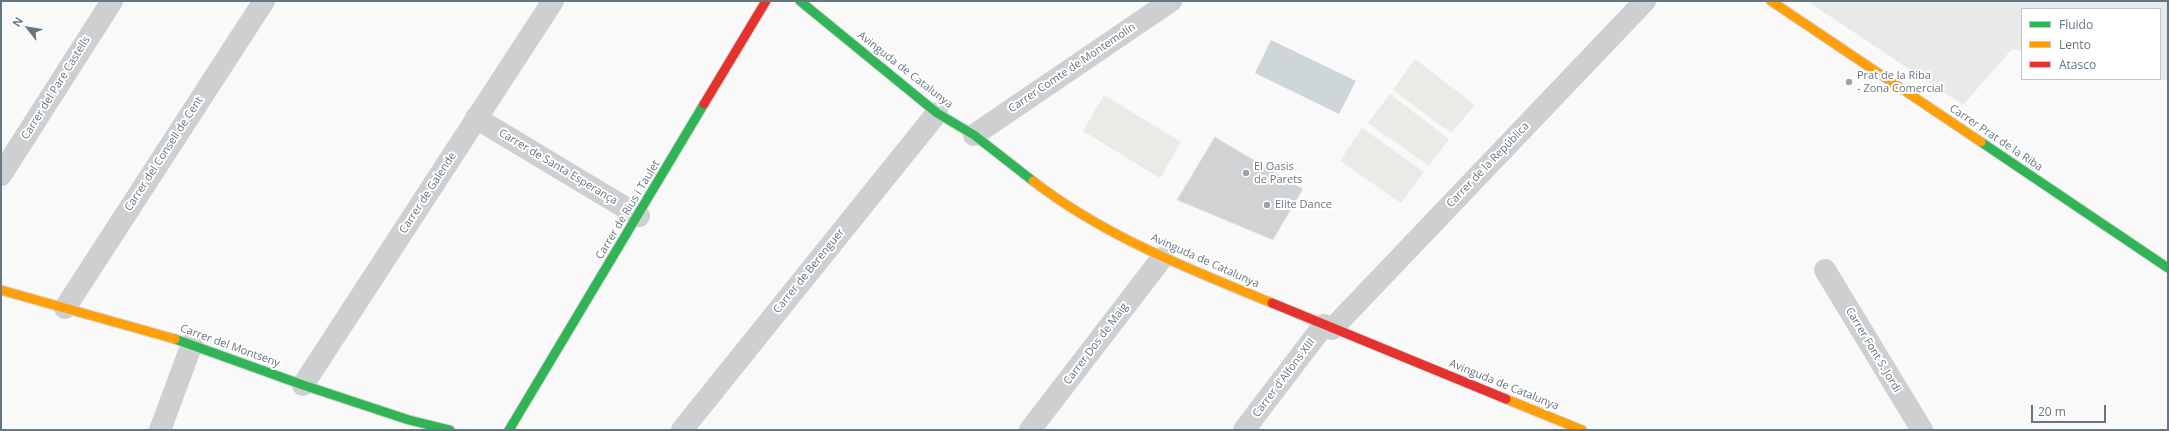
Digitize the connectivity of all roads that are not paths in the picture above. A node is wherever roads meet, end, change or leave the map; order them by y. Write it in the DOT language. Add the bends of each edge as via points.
graph roads {
  1 [pos="112,1"];
  2 [pos="264,1"];
  3 [pos="553,1"];
  4 [pos="766,1"];
  5 [pos="800,1"];
  6 [pos="1171,1"];
  7 [pos="1645,1"];
  8 [pos="1771,1"];
  9 [pos="937,113"];
  10 [pos="476,118"];
  11 [pos="974,135"];
  12 [pos="1,175"];
  13 [pos="639,216"];
  14 [pos="1162,258"];
  15 [pos="2168,268"];
  16 [pos="1825,270"];
  17 [pos="1,290"];
  18 [pos="65,308"];
  19 [pos="1328,327"];
  20 [pos="192,344"];
  21 [pos="303,385"];
  22 [pos="407,425"];
  23 [pos="160,430"];
  24 [pos="450,430"];
  25 [pos="509,430"];
  26 [pos="682,430"];
  27 [pos="1030,430"];
  28 [pos="1244,430"];
  29 [pos="1582,430"];
  30 [pos="1922,430"];
  1 -- 12 [label="street, Carrer del Pare Castells"];
  2 -- 18 [label="street, Carrer del Consell de Cent"];
  3 -- 10 [label="street, Carrer de Galende"];
  4 -- 13 [label="street, Carrer de Rius i Taulet"];
  5 -- 9 [label="street, Avinguda de Catalunya"];
  6 -- 11 [label="street, Carrer Comte de Montemolín"];
  7 -- 19 [label="street, Carrer de la República"];
  8 -- 15 [label="street, Carrer Prat de la Riba"];
  9 -- 11 [label="street, Avinguda de Catalunya"];
  9 -- 26 [label="street, Carrer de Berenguer"];
  10 -- 13 [label="street, Carrer de Santa Esperança"];
  10 -- 21 [label="street, Carrer de Galende"];
  11 -- 14 [label="street, Avinguda de Catalunya" via="1063,204"];
  13 -- 25 [label="street, Carrer de Rius i Taulet"];
  14 -- 19 [label="street, Avinguda de Catalunya"];
  14 -- 27 [label="street, Carrer Dos de Maig"];
  16 -- 30 [label="street, Carrer Font S. Jordi"];
  17 -- 18 [label="street, Carrer del Montseny"];
  18 -- 20 [label="street, Carrer del Montseny"];
  19 -- 28 [label="street, Carrer d'Alfons XIII"];
  19 -- 29 [label="street, Avinguda de Catalunya"];
  20 -- 21 [label="street, Carrer del Montseny"];
  20 -- 23 [label="street"];
  21 -- 22 [label="street, Carrer del Montseny"];
  22 -- 24 [label="street, Carrer del Montseny"];
}
